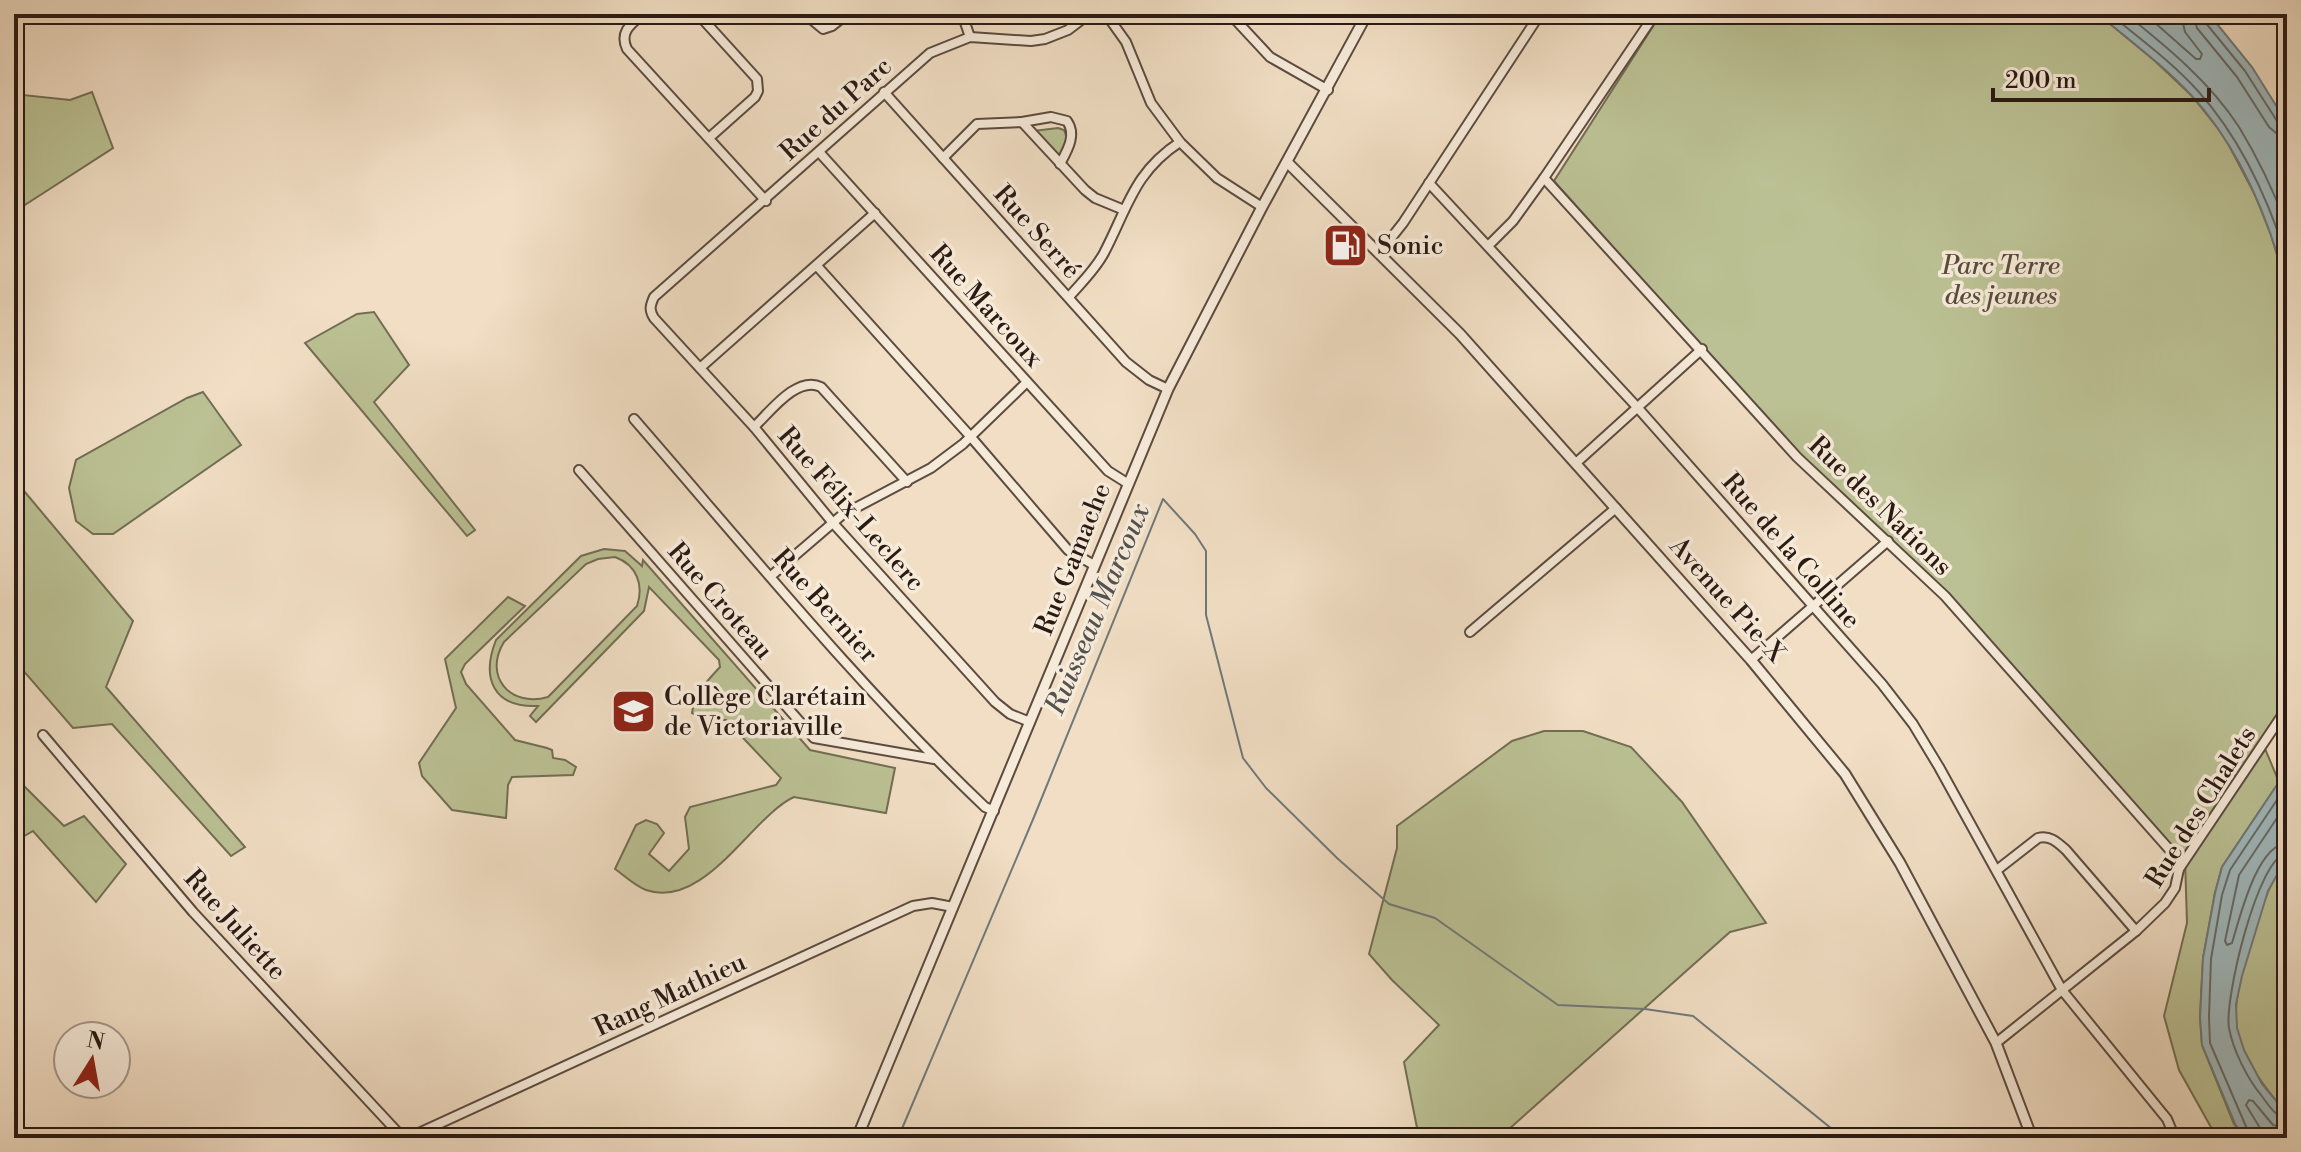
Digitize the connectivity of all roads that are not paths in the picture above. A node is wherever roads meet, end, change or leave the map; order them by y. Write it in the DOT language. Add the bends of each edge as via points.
graph roads {
  1 [pos="643,14"];
  2 [pos="698,14"];
  3 [pos="805,14"];
  4 [pos="847,14"];
  5 [pos="962,14"];
  6 [pos="1089,14"];
  7 [pos="1106,14"];
  8 [pos="1230,14"];
  9 [pos="1367,14"];
  10 [pos="1540,14"];
  11 [pos="1655,14"];
  12 [pos="970,37"];
  13 [pos="1328,90"];
  14 [pos="884,92"];
  15 [pos="1022,122"];
  16 [pos="709,138"];
  17 [pos="1180,142"];
  18 [pos="819,152"];
  19 [pos="943,158"];
  20 [pos="1288,163"];
  21 [pos="1060,164"];
  22 [pos="1544,178"];
  23 [pos="1429,183"];
  24 [pos="766,201"];
  25 [pos="1262,207"];
  26 [pos="1124,210"];
  27 [pos="875,213"];
  28 [pos="1488,246"];
  29 [pos="1380,252"];
  30 [pos="817,266"];
  31 [pos="1069,297"];
  32 [pos="650,311"];
  33 [pos="1702,349"];
  34 [pos="700,368"];
  35 [pos="1027,382"];
  36 [pos="1168,389"];
  37 [pos="1637,407"];
  38 [pos="634,419"];
  39 [pos="754,427"];
  40 [pos="970,436"];
  41 [pos="1576,463"];
  42 [pos="579,470"];
  43 [pos="907,482"];
  44 [pos="1127,483"];
  45 [pos="1616,508"];
  46 [pos="833,523"];
  47 [pos="1888,541"];
  48 [pos="1094,565"];
  49 [pos="771,576"];
  50 [pos="1812,607"];
  51 [pos="1470,632"];
  52 [pos="1751,660"];
  53 [pos="2287,708"];
  54 [pos="1030,722"];
  55 [pos="43,735"];
  56 [pos="935,759"];
  57 [pos="994,811"];
  58 [pos="2179,869"];
  59 [pos="1997,870"];
  60 [pos="953,907"];
  61 [pos="2136,931"];
  62 [pos="2062,990"];
  63 [pos="1996,1043"];
  64 [pos="405,1138"];
  65 [pos="857,1138"];
  66 [pos="2032,1138"];
  67 [pos="2175,1138"];
  1 -- 16 [label="street" via="626,29 625,45"];
  2 -- 16 [label="street" via="759,85 755,97"];
  3 -- 4 [label="street" via="823,29"];
  5 -- 12 [label="street"];
  6 -- 12 [label="street, Rue du Parc" via="1045,39"];
  7 -- 17 [label="street" via="1126,42 1151,103"];
  8 -- 13 [label="street" via="1270,57"];
  9 -- 13 [label="street, Rue Gamache"];
  10 -- 23 [label="street"];
  11 -- 22 [label="street"];
  12 -- 14 [label="street, Rue du Parc" via="930,53"];
  13 -- 20 [label="street, Rue Gamache"];
  14 -- 18 [label="street, Rue du Parc"];
  14 -- 19 [label="street, Rue Serré"];
  15 -- 19 [label="street" via="977,124"];
  15 -- 21 [label="street"];
  15 -- 21 [label="street" via="1051,117 1067,121 1072,137"];
  16 -- 24 [label="street"];
  17 -- 25 [label="street" via="1217,178"];
  17 -- 26 [label="street" via="1151,163"];
  18 -- 24 [label="street, Rue du Parc"];
  18 -- 27 [label="street, Rue Marcoux"];
  19 -- 31 [label="street, Rue Serré"];
  20 -- 25 [label="street, Rue Gamache"];
  20 -- 29 [label="street, Avenue Pie-X"];
  21 -- 26 [label="street" via="1095,198"];
  22 -- 28 [label="street"];
  22 -- 33 [label="street, Rue des Nations"];
  23 -- 28 [label="street, Rue de la Colline"];
  23 -- 29 [label="street"];
  24 -- 32 [label="street, Rue du Parc" via="654,297"];
  25 -- 36 [label="street, Rue Gamache"];
  26 -- 31 [label="street" via="1096,267"];
  27 -- 30 [label="street"];
  27 -- 35 [label="street, Rue Marcoux"];
  28 -- 37 [label="street, Rue de la Colline"];
  29 -- 41 [label="street, Avenue Pie-X"];
  30 -- 34 [label="street"];
  30 -- 40 [label="street"];
  31 -- 36 [label="street, Rue Serré" via="1135,370"];
  32 -- 34 [label="street, Rue Félix-Leclerc"];
  33 -- 37 [label="street"];
  33 -- 47 [label="street, Rue des Nations" via="1797,457"];
  34 -- 39 [label="street, Rue Félix-Leclerc"];
  35 -- 40 [label="street"];
  35 -- 44 [label="street, Rue Marcoux" via="1108,471"];
  36 -- 44 [label="street, Rue Gamache"];
  37 -- 41 [label="street"];
  37 -- 50 [label="street, Rue de la Colline"];
  38 -- 49 [label="street, Rue Bernier"];
  39 -- 43 [label="street" via="799,387 814,383"];
  39 -- 46 [label="street, Rue Félix-Leclerc"];
  40 -- 43 [label="street"];
  40 -- 48 [label="street" via="1068,550"];
  41 -- 45 [label="street, Avenue Pie-X"];
  42 -- 56 [label="street, Rue Croteau" via="814,738"];
  43 -- 46 [label="street"];
  44 -- 48 [label="street, Rue Gamache"];
  45 -- 51 [label="street"];
  45 -- 52 [label="street, Avenue Pie-X"];
  46 -- 49 [label="street"];
  46 -- 54 [label="street, Rue Félix-Leclerc" via="995,702"];
  47 -- 50 [label="street"];
  47 -- 58 [label="street, Rue des Nations" via="2009,665 2176,857"];
  48 -- 54 [label="street, Rue Gamache"];
  49 -- 56 [label="street, Rue Bernier"];
  50 -- 52 [label="street"];
  50 -- 59 [label="street, Rue de la Colline" via="1913,724"];
  52 -- 63 [label="street, Avenue Pie-X" via="1845,774 1900,863"];
  53 -- 58 [label="street, Rue des Chalets"];
  54 -- 57 [label="street, Rue Gamache"];
  55 -- 64 [label="street, Rue Juliette" via="193,912"];
  56 -- 57 [label="street, Rue Bernier"];
  57 -- 60 [label="street, Rue Gamache"];
  58 -- 61 [label="street, Rue des Chalets" via="2171,896"];
  59 -- 61 [label="street" via="2038,838 2053,839"];
  59 -- 62 [label="street, Rue de la Colline"];
  60 -- 64 [label="street, Rang Mathieu" via="913,906"];
  60 -- 65 [label="street, Rue Gamache"];
  61 -- 62 [label="street, Rue des Chalets"];
  62 -- 63 [label="street, Rue des Chalets"];
  62 -- 67 [label="street, Rue de la Colline" via="2167,1119"];
  63 -- 66 [label="street, Avenue Pie-X"];
}
